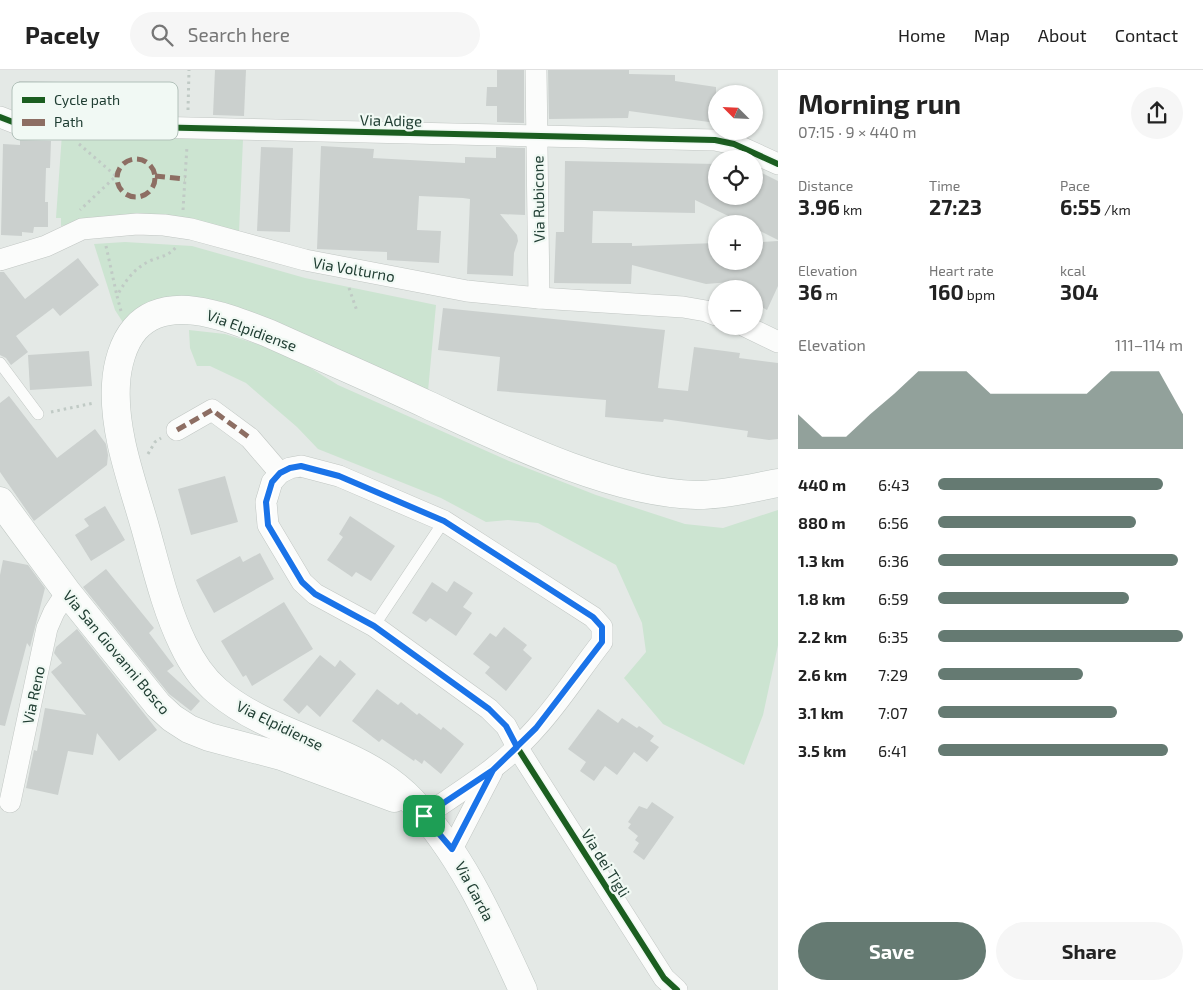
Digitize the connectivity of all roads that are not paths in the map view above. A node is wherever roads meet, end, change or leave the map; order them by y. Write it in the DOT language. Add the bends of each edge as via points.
graph roads {
  1 [pos="536,70"];
  2 [pos="0,117"];
  3 [pos="12,122"];
  4 [pos="178,128"];
  5 [pos="537,136"];
  6 [pos="778,164"];
  7 [pos="0,260"];
  8 [pos="539,298"];
  9 [pos="708,311"];
  10 [pos="763,335"];
  11 [pos="778,342"];
  12 [pos="0,363"];
  13 [pos="38,414"];
  14 [pos="177,430"];
  15 [pos="280,473"];
  16 [pos="778,483"];
  17 [pos="0,501"];
  18 [pos="444,521"];
  19 [pos="67,592"];
  20 [pos="374,626"];
  21 [pos="517,747"];
  22 [pos="493,770"];
  23 [pos="10,802"];
  24 [pos="418,809"];
  25 [pos="452,849"];
  26 [pos="523,990"];
  27 [pos="677,990"];
  1 -- 5 [label="street, Via Rubicone"];
  2 -- 3 [label="street, Via Adige"];
  4 -- 5 [label="street, Via Adige"];
  5 -- 6 [label="street, Via Adige" via="715,140 734,144"];
  5 -- 8 [label="street, Via Rubicone"];
  7 -- 8 [label="street, Via Volturno" via="46,246 82,229 137,224 191,230 315,262 467,291"];
  8 -- 9 [label="street, Via Volturno"];
  10 -- 11 [label="street"];
  12 -- 13 [label="lane"];
  14 -- 15 [label="street" via="212,410 250,438"];
  15 -- 18 [label="street" via="301,466 339,476"];
  15 -- 20 [label="street, Via dei Tigli" via="272,482 266,502 268,525 302,582 315,594"];
  16 -- 24 [label="main road, Via Elpidiense" via="723,494 695,495 649,490 543,456 234,320 193,310 177,310 160,313 139,325 118,366 116,404 120,432 165,598 194,664 210,684 238,707 366,767 393,783"];
  17 -- 19 [label="main road, Via San Giovanni Bosco"];
  18 -- 20 [label="lane"];
  18 -- 21 [label="street" via="593,617 602,627 602,642 536,728"];
  19 -- 23 [label="street, Via Reno" via="47,628"];
  19 -- 24 [label="main road, Via San Giovanni Bosco" via="172,718 190,729 230,744 281,756"];
  20 -- 21 [label="street, Via dei Tigli" via="489,709 506,726"];
  21 -- 22 [label="street"];
  21 -- 27 [label="street, Via dei Tigli" via="664,978"];
  22 -- 24 [label="street"];
  22 -- 25 [label="street"];
  24 -- 25 [label="main road, Via Garda"];
  25 -- 26 [label="main road, Via Garda" via="479,896"];
}
